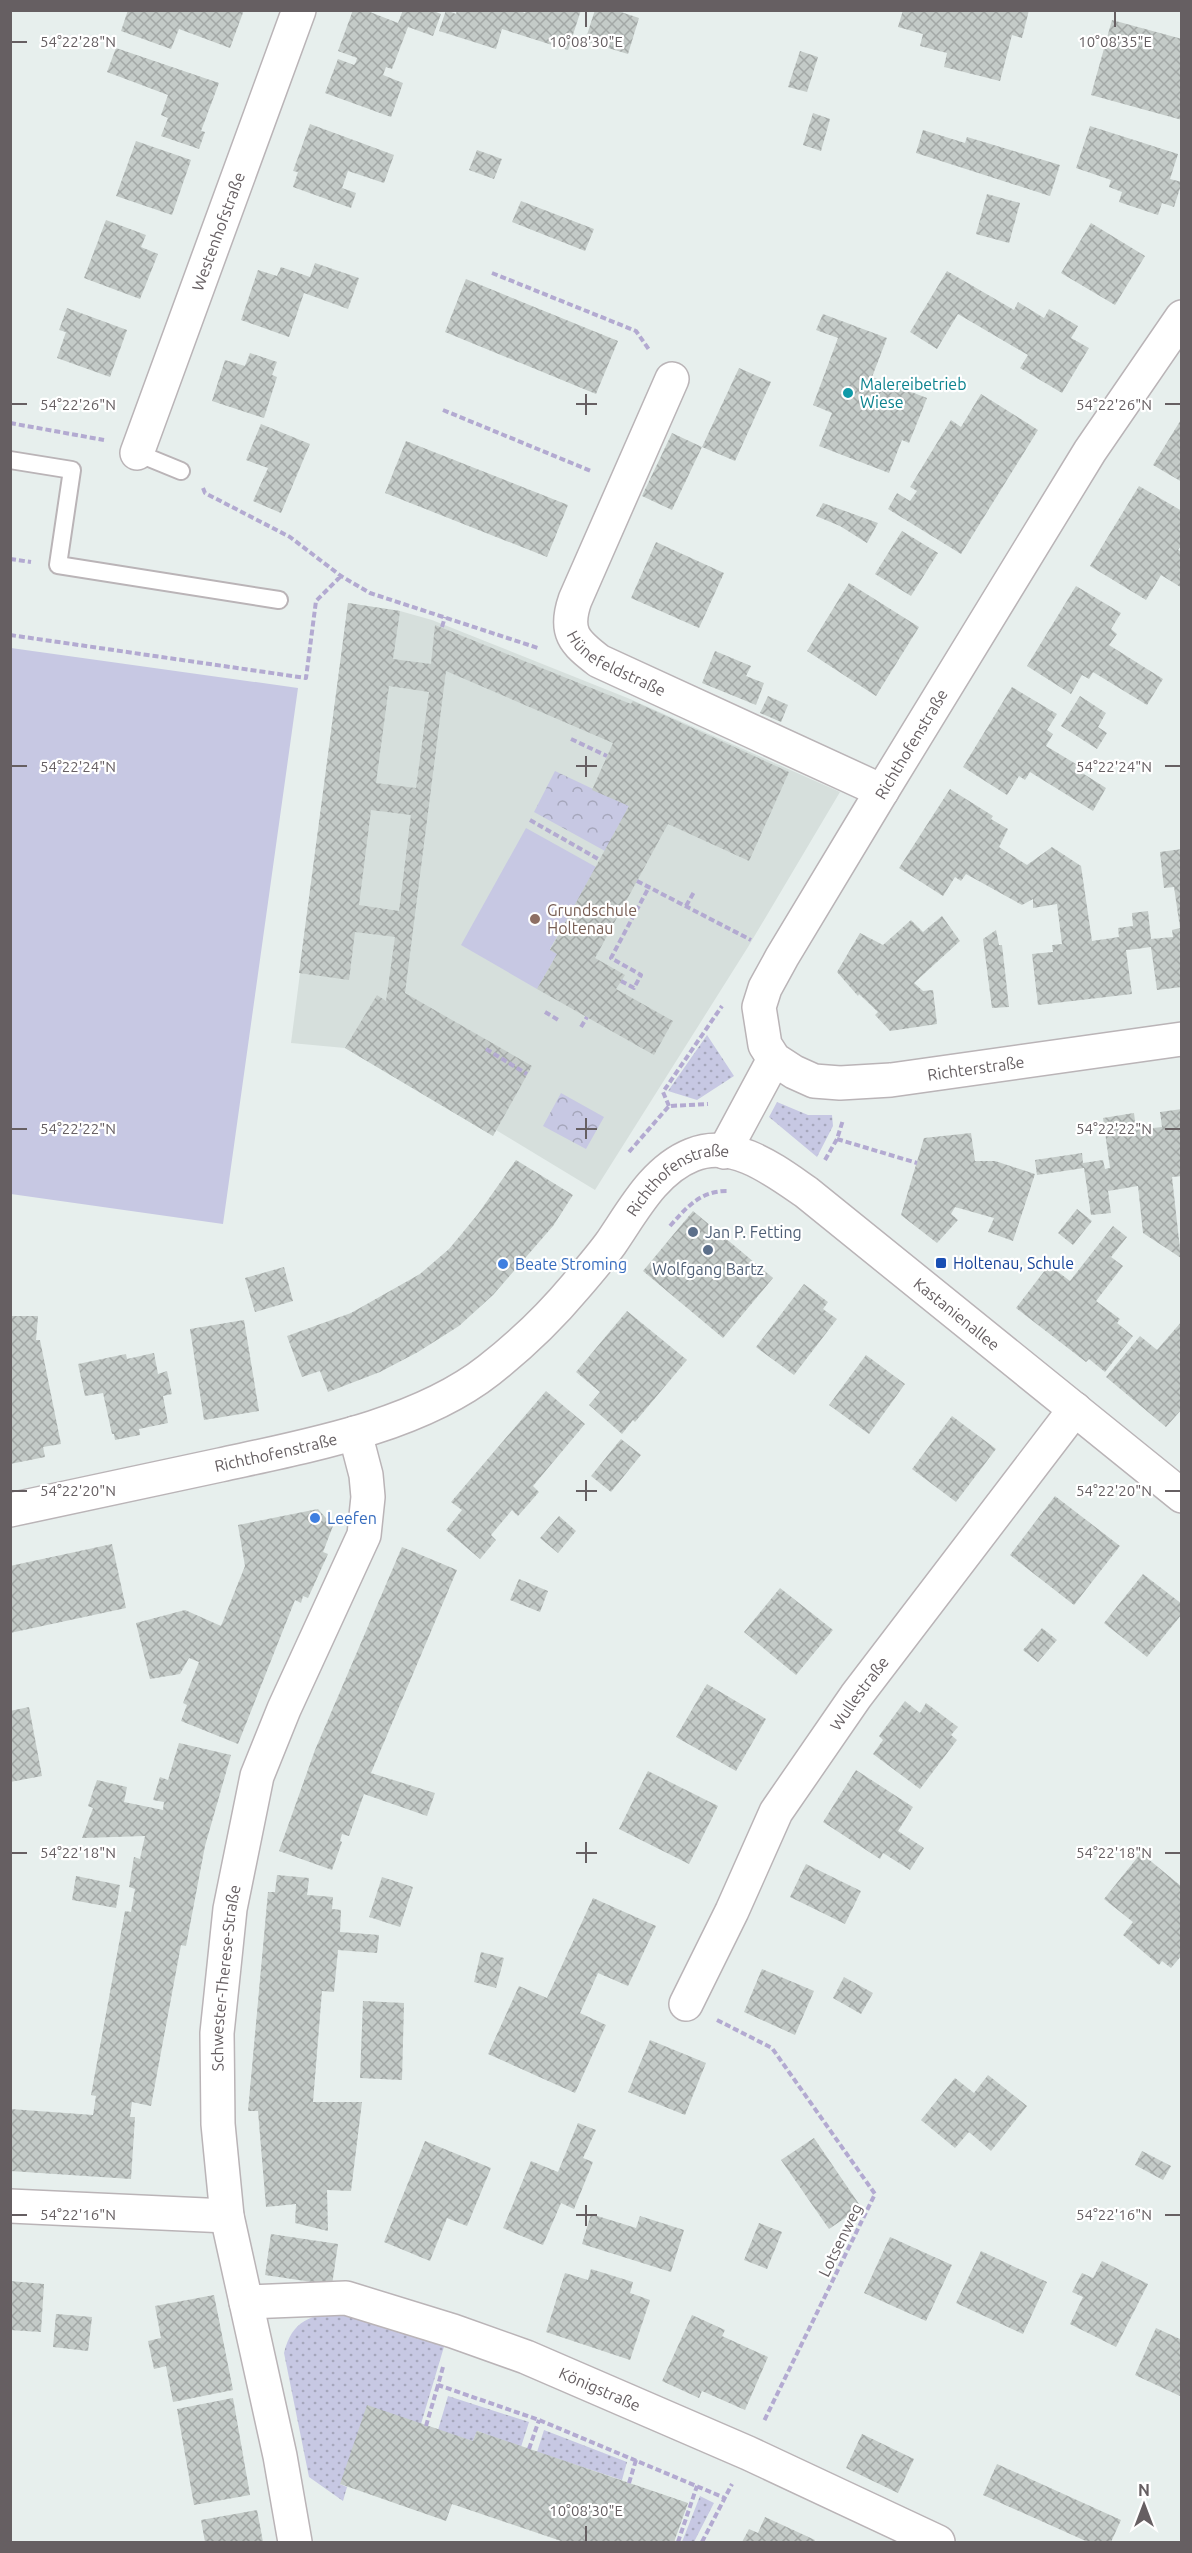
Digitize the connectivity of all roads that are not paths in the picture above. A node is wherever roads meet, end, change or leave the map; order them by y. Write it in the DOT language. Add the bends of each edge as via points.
graph roads {
  1 [pos="299,10"];
  2 [pos="1182,317"];
  3 [pos="672,379"];
  4 [pos="137,453"];
  5 [pos="10,460"];
  6 [pos="181,471"];
  7 [pos="279,600"];
  8 [pos="882,791"];
  9 [pos="1182,1039"];
  10 [pos="774,1059"];
  11 [pos="724,1152"];
  12 [pos="1075,1409"];
  13 [pos="355,1433"];
  14 [pos="1182,1496"];
  15 [pos="10,1510"];
  16 [pos="686,2004"];
  17 [pos="10,2206"];
  18 [pos="227,2216"];
  19 [pos="246,2302"];
  20 [pos="295,2542"];
  21 [pos="938,2542"];
  1 -- 4 [label="street, Westenhofstraße"];
  2 -- 8 [label="street, Richthofenstraße" via="1090,451"];
  3 -- 8 [label="street, Hünefeldstraße" via="570,614 569,626 580,647 599,661"];
  4 -- 6 [label="lane"];
  5 -- 7 [label="lane" via="72,470 57,565"];
  8 -- 10 [label="street, Richthofenstraße" via="765,988 759,1006 765,1045"];
  9 -- 10 [label="street, Richterstraße" via="891,1080 840,1083 814,1081"];
  10 -- 11 [label="street, Richthofenstraße"];
  11 -- 12 [label="street, Kastanienallee" via="755,1159 806,1192"];
  11 -- 13 [label="street, Richthofenstraße" via="694,1154 658,1178 576,1287 541,1325 486,1372 452,1395"];
  12 -- 14 [label="street, Kastanienallee"];
  12 -- 16 [label="street, Wullestraße" via="863,1686 776,1812"];
  13 -- 15 [label="street, Richthofenstraße"];
  13 -- 18 [label="street, Schwester-Therese-Straße" via="368,1497 363,1535 256,1776 230,1909 217,2033 218,2124"];
  17 -- 18 [label="street"];
  18 -- 19 [label="street, Schwester-Therese-Straße"];
  19 -- 20 [label="street, Schwester-Therese-Straße"];
  19 -- 21 [label="street, Königstraße" via="346,2298 453,2331 526,2357 748,2453"];
}
